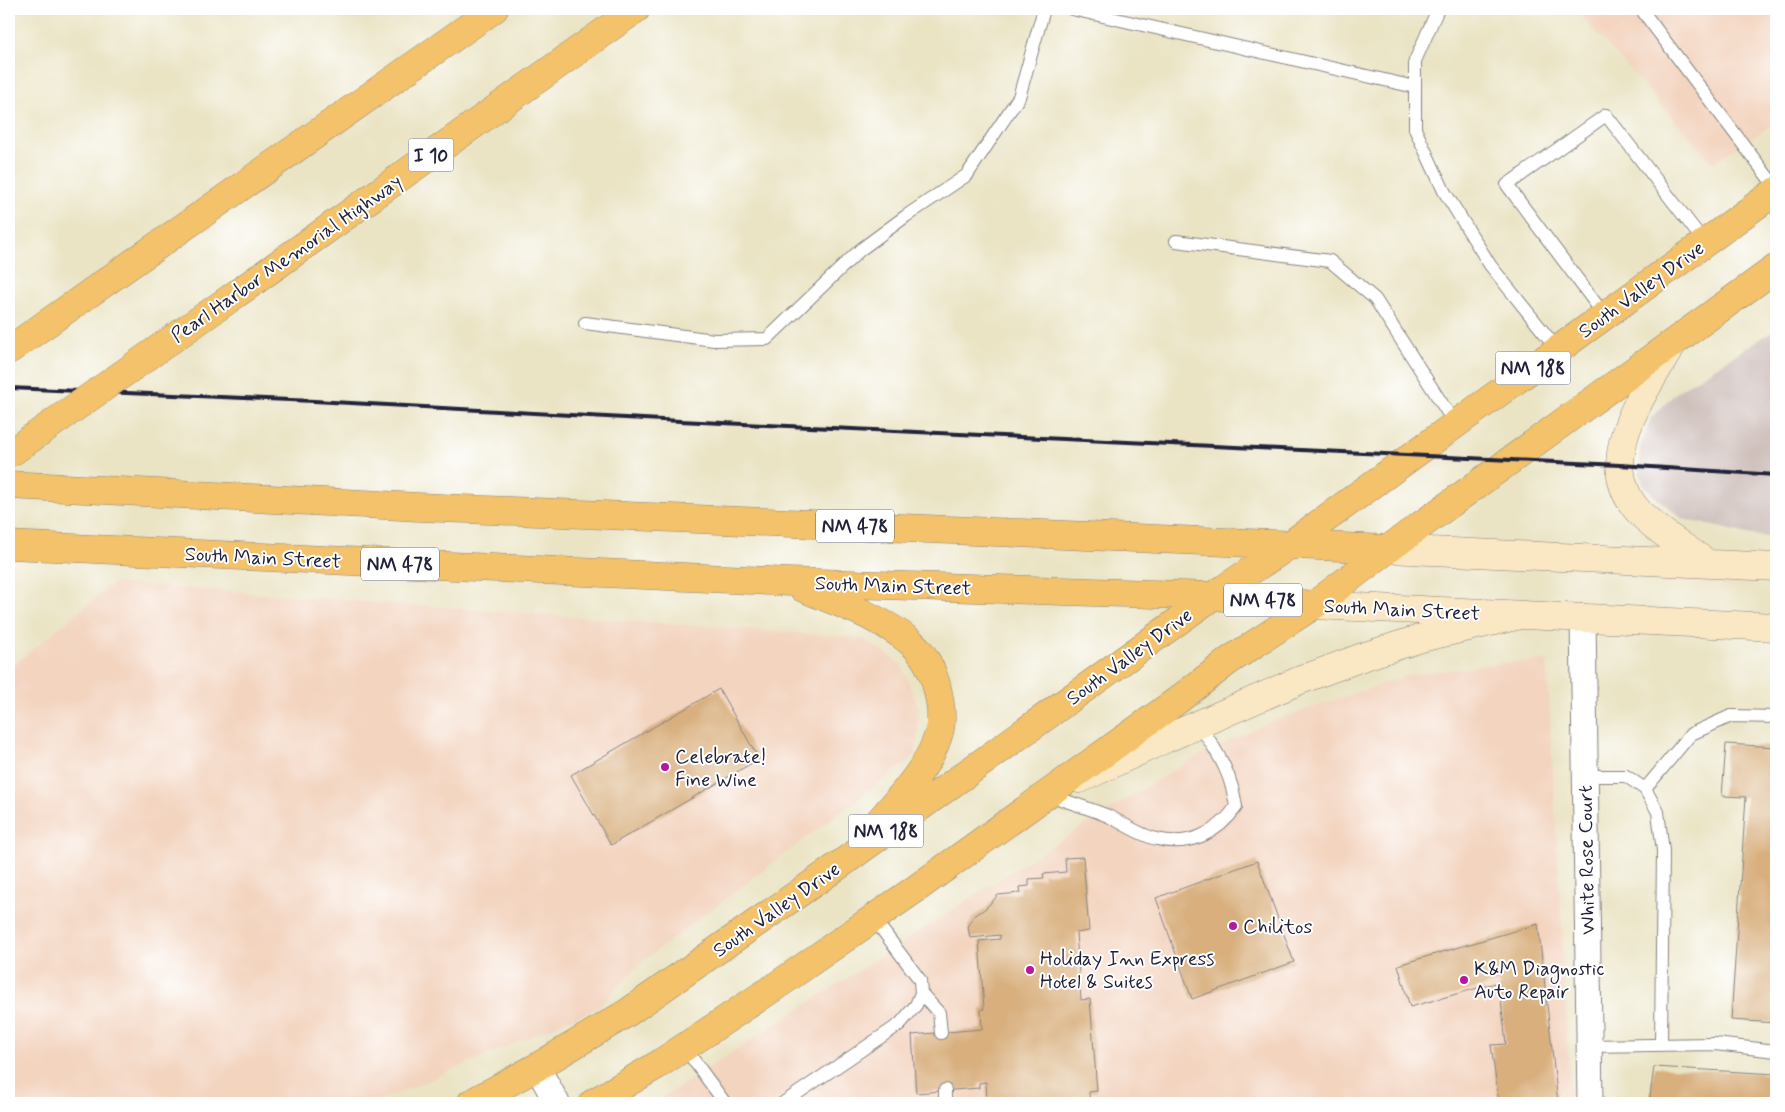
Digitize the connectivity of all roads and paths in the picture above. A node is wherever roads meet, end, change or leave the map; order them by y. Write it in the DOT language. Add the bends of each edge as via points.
graph roads {
  1 [pos="494,9"];
  2 [pos="636,9"];
  3 [pos="1044,9"];
  4 [pos="1072,9"];
  5 [pos="1438,9"];
  6 [pos="1641,9"];
  7 [pos="1415,87"];
  8 [pos="1776,190"];
  9 [pos="1176,241"];
  10 [pos="1705,243"];
  11 [pos="1776,268"];
  12 [pos="1605,316"];
  13 [pos="585,323"];
  14 [pos="1673,343"];
  15 [pos="9,350"];
  16 [pos="1558,350"];
  17 [pos="1455,424"];
  18 [pos="9,454"];
  19 [pos="9,484"];
  20 [pos="1291,544"];
  21 [pos="9,545"];
  22 [pos="1388,549"];
  23 [pos="1708,564"];
  24 [pos="1776,567"];
  25 [pos="790,582"];
  26 [pos="1213,596"];
  27 [pos="1314,605"];
  28 [pos="1520,615"];
  29 [pos="1582,618"];
  30 [pos="1776,627"];
  31 [pos="1776,717"];
  32 [pos="1199,724"];
  33 [pos="1585,776"];
  34 [pos="1645,789"];
  35 [pos="1047,794"];
  36 [pos="845,861"];
  37 [pos="874,919"];
  38 [pos="921,993"];
  39 [pos="941,1033"];
  40 [pos="1661,1045"];
  41 [pos="1589,1046"];
  42 [pos="684,1047"];
  43 [pos="1776,1051"];
  44 [pos="537,1067"];
  45 [pos="471,1103"];
  46 [pos="557,1103"];
  47 [pos="592,1103"];
  48 [pos="725,1103"];
  49 [pos="782,1103"];
  50 [pos="1590,1103"];
  1 -- 15 [label="main road"];
  2 -- 18 [label="main road, Pearl Harbor Memorial Highway / I 10, bridge"];
  3 -- 13 [label="lane" via="1019,97 967,175 860,250 767,339 714,340"];
  4 -- 7 [label="lane"];
  5 -- 7 [label="lane" via="1415,61"];
  6 -- 8 [label="lane"];
  7 -- 16 [label="lane" via="1415,129 1444,192 1490,265"];
  8 -- 10 [label="main road, South Valley Drive / NM 188"];
  9 -- 17 [label="lane" via="1330,261 1375,299"];
  10 -- 12 [label="main road, South Valley Drive / NM 188"];
  10 -- 12 [label="lane" via="1606,115 1507,185"];
  11 -- 14 [label="main road, NM 188"];
  12 -- 16 [label="main road, South Valley Drive / NM 188"];
  14 -- 22 [label="main road, NM 188"];
  14 -- 23 [label="main road" via="1628,427 1620,465 1623,484 1640,513"];
  16 -- 17 [label="main road, South Valley Drive / NM 188"];
  17 -- 20 [label="main road, South Valley Drive / NM 188"];
  19 -- 20 [label="main road, NM 478" via="419,507"];
  20 -- 22 [label="main road, NM 478"];
  20 -- 26 [label="main road, South Valley Drive / NM 188"];
  21 -- 25 [label="main road, South Main Street / NM 478"];
  22 -- 23 [label="main road, NM 478"];
  22 -- 27 [label="main road, NM 188"];
  23 -- 24 [label="main road, NM 478"];
  25 -- 26 [label="main road, South Main Street / NM 478"];
  25 -- 36 [label="main road" via="877,621 909,640 928,664 939,695 942,712 934,747 907,789"];
  26 -- 27 [label="main road, South Main Street / NM 478"];
  26 -- 36 [label="main road, South Valley Drive / NM 188"];
  27 -- 28 [label="main road, South Main Street / NM 478"];
  27 -- 35 [label="main road, NM 188" via="1230,660"];
  28 -- 29 [label="main road, South Main Street / NM 478"];
  28 -- 32 [label="main road" via="1425,637 1365,656"];
  29 -- 30 [label="main road, South Main Street / NM 478"];
  29 -- 33 [label="street, White Rose Court"];
  31 -- 34 [label="lane" via="1731,716 1691,734"];
  32 -- 35 [label="main road"];
  32 -- 35 [label="lane" via="1222,759 1233,787 1236,807 1227,819 1206,834 1182,842 1156,839 1107,816"];
  33 -- 34 [label="lane" via="1626,776"];
  33 -- 41 [label="street, White Rose Court"];
  34 -- 40 [label="lane" via="1658,812 1663,851"];
  35 -- 37 [label="main road, NM 188"];
  36 -- 44 [label="main road, South Valley Drive / NM 188" via="628,1013"];
  37 -- 38 [label="lane" via="920,980"];
  37 -- 42 [label="main road, NM 188"];
  38 -- 39 [label="lane" via="939,1013"];
  38 -- 49 [label="lane" via="900,1024"];
  40 -- 41 [label="lane"];
  40 -- 43 [label="lane" via="1715,1044"];
  41 -- 50 [label="street, White Rose Court"];
  42 -- 47 [label="main road, NM 188"];
  42 -- 48 [label="lane"];
  44 -- 45 [label="main road, South Valley Drive / NM 188"];
  44 -- 46 [label="street"];
}
